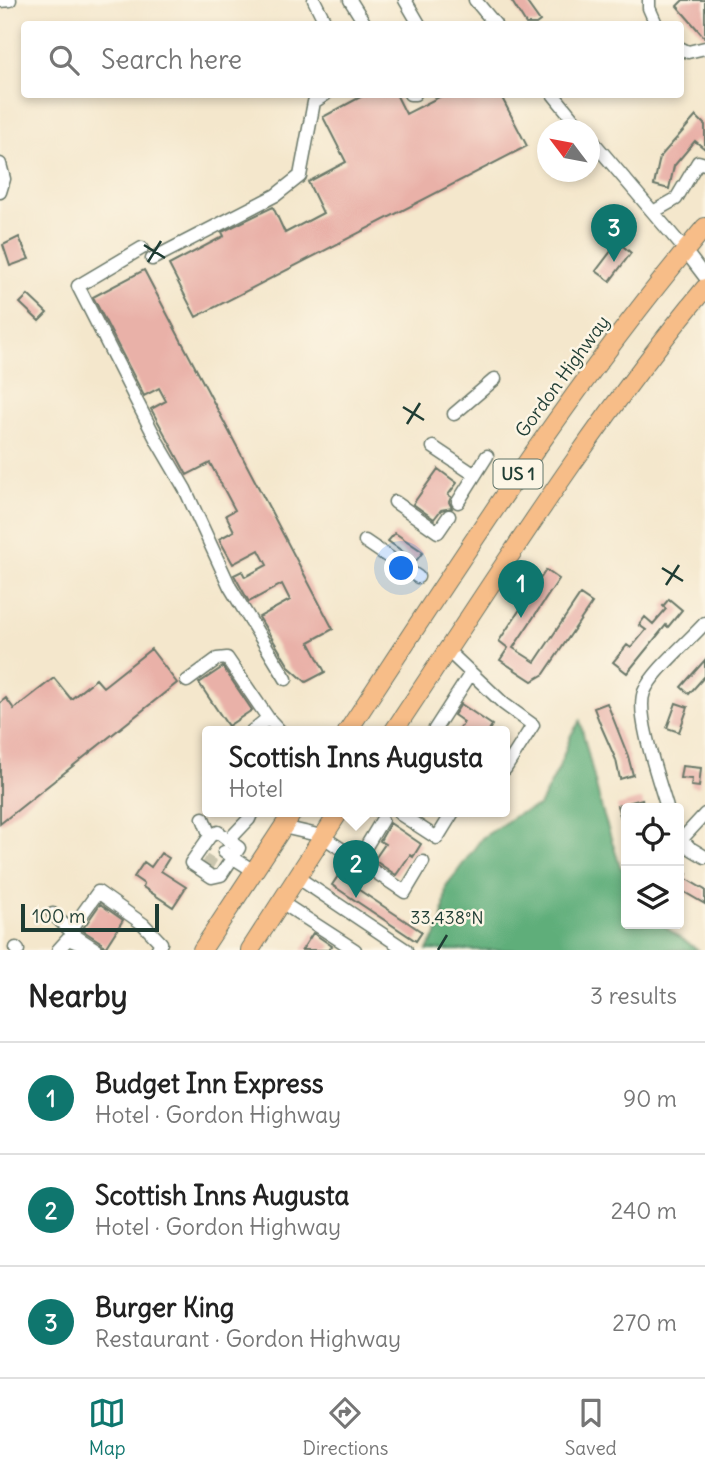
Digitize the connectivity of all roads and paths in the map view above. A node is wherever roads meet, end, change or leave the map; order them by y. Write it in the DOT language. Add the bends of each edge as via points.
graph roads {
  1 [pos="10,0"];
  2 [pos="314,0"];
  3 [pos="350,0"];
  4 [pos="405,0"];
  5 [pos="475,0"];
  6 [pos="649,0"];
  7 [pos="0,1"];
  8 [pos="324,21"];
  9 [pos="363,21"];
  10 [pos="417,21"];
  11 [pos="492,21"];
  12 [pos="655,21"];
  13 [pos="705,48"];
  14 [pos="684,50"];
  15 [pos="320,98"];
  16 [pos="556,98"];
  17 [pos="573,119"];
  18 [pos="600,150"];
  19 [pos="0,164"];
  20 [pos="705,164"];
  21 [pos="0,192"];
  22 [pos="653,212"];
  23 [pos="705,227"];
  24 [pos="142,248"];
  25 [pos="685,251"];
  26 [pos="152,259"];
  27 [pos="705,277"];
  28 [pos="705,288"];
  29 [pos="495,379"];
  30 [pos="454,414"];
  31 [pos="433,447"];
  32 [pos="487,456"];
  33 [pos="475,475"];
  34 [pos="395,502"];
  35 [pos="458,502"];
  36 [pos="449,516"];
  37 [pos="365,541"];
  38 [pos="418,577"];
  39 [pos="705,623"];
  40 [pos="447,650"];
  41 [pos="471,673"];
  42 [pos="286,679"];
  43 [pos="187,681"];
  44 [pos="268,718"];
  45 [pos="258,726"];
  46 [pos="275,726"];
  47 [pos="350,726"];
  48 [pos="397,726"];
  49 [pos="437,726"];
  50 [pos="510,761"];
  51 [pos="666,803"];
  52 [pos="705,814"];
  53 [pos="250,817"];
  54 [pos="335,817"];
  55 [pos="405,817"];
  56 [pos="450,817"];
  57 [pos="203,818"];
  58 [pos="288,820"];
  59 [pos="382,821"];
  60 [pos="684,834"];
  61 [pos="322,836"];
  62 [pos="684,842"];
  63 [pos="219,845"];
  64 [pos="705,857"];
  65 [pos="358,860"];
  66 [pos="423,862"];
  67 [pos="254,872"];
  68 [pos="297,877"];
  69 [pos="281,902"];
  70 [pos="53,914"];
  71 [pos="70,931"];
  72 [pos="58,950"];
  73 [pos="89,950"];
  74 [pos="97,950"];
  75 [pos="157,950"];
  76 [pos="202,950"];
  77 [pos="250,950"];
  78 [pos="355,950"];
  79 [pos="407,950"];
  1 -- 7 [label="street"];
  2 -- 8 [label="street"];
  3 -- 9 [label="street"];
  4 -- 10 [label="street"];
  5 -- 11 [label="street"];
  6 -- 12 [label="street"];
  13 -- 14 [label="street"];
  15 -- 26 [label="street" via="314,102 300,176 276,195"];
  16 -- 17 [label="street"];
  18 -- 22 [label="street"];
  19 -- 21 [label="street" via="4,179"];
  20 -- 22 [label="street" via="698,162 676,199"];
  22 -- 25 [label="street"];
  23 -- 25 [label="highway, Gordon Highway / US 1"];
  24 -- 42 [label="street" via="78,286 185,489 230,587"];
  25 -- 27 [label="street"];
  25 -- 47 [label="highway, Gordon Highway / US 1" via="559,414"];
  28 -- 40 [label="highway, US 1" via="590,436"];
  29 -- 30 [label="street"];
  31 -- 33 [label="street"];
  32 -- 33 [label="street"];
  33 -- 35 [label="street"];
  34 -- 36 [label="street" via="438,531"];
  37 -- 38 [label="street"];
  39 -- 51 [label="street" via="643,692 644,724"];
  40 -- 41 [label="street"];
  40 -- 48 [label="highway, US 1"];
  41 -- 49 [label="street"];
  41 -- 50 [label="street" via="533,725"];
  43 -- 44 [label="street" via="217,659 227,658"];
  44 -- 45 [label="street"];
  44 -- 46 [label="street"];
  52 -- 60 [label="street"];
  53 -- 63 [label="street"];
  54 -- 61 [label="highway"];
  55 -- 56 [label="street" via="437,838"];
  57 -- 63 [label="street"];
  58 -- 61 [label="street"];
  58 -- 67 [label="highway"];
  59 -- 65 [label="street"];
  61 -- 65 [label="street"];
  61 -- 68 [label="highway"];
  62 -- 64 [label="street"];
  63 -- 63 [label="street" via="209,863"];
  63 -- 67 [label="street"];
  65 -- 66 [label="street" via="405,892"];
  67 -- 76 [label="highway"];
  68 -- 69 [label="highway"];
  68 -- 79 [label="street"];
  69 -- 77 [label="highway"];
  69 -- 78 [label="street"];
  70 -- 71 [label="street"];
  71 -- 74 [label="street"];
  71 -- 75 [label="street" via="98,892 143,924 162,943"];
  72 -- 73 [label="street" via="68,939"];
}
